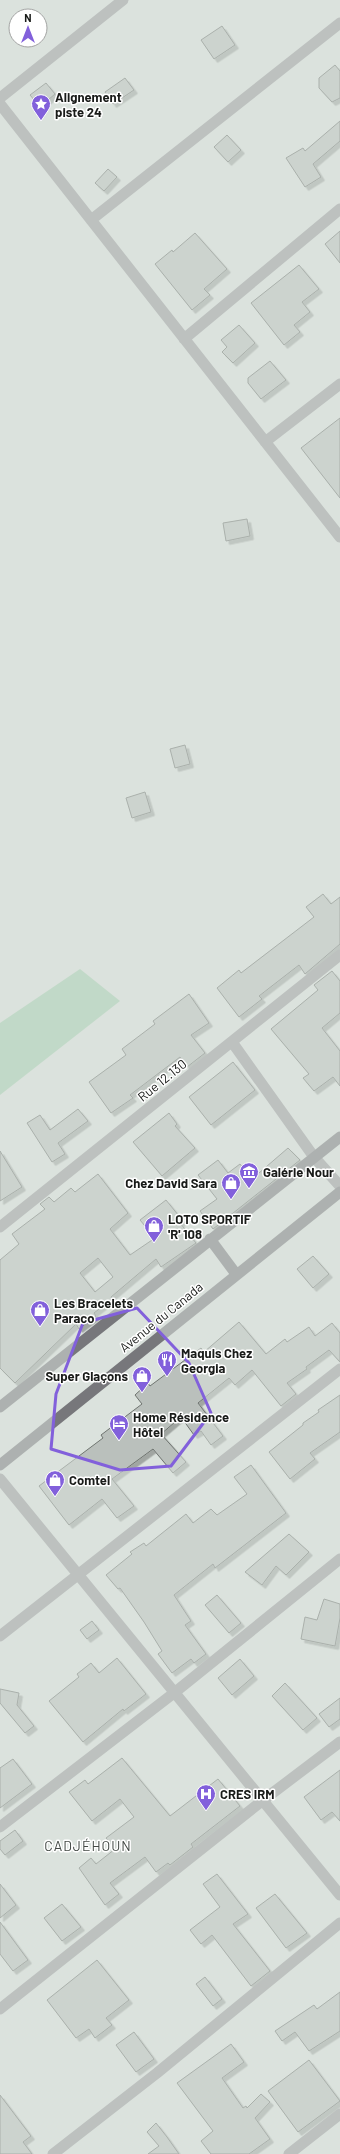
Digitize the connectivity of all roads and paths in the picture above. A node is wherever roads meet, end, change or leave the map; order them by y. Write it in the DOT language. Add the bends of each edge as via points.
graph roads {
  1 [pos="123,0"];
  2 [pos="340,23"];
  3 [pos="0,98"];
  4 [pos="0,104"];
  5 [pos="340,209"];
  6 [pos="91,220"];
  7 [pos="184,339"];
  8 [pos="340,384"];
  9 [pos="265,442"];
  10 [pos="340,537"];
  11 [pos="340,955"];
  12 [pos="232,1042"];
  13 [pos="340,1137"];
  14 [pos="314,1156"];
  15 [pos="340,1186"];
  16 [pos="340,1192"];
  17 [pos="0,1227"];
  18 [pos="210,1239"];
  19 [pos="236,1274"];
  20 [pos="340,1369"];
  21 [pos="0,1407"];
  22 [pos="0,1465"];
  23 [pos="0,1479"];
  24 [pos="340,1559"];
  25 [pos="80,1575"];
  26 [pos="0,1636"];
  27 [pos="174,1693"];
  28 [pos="340,1742"];
  29 [pos="262,1801"];
  30 [pos="0,1827"];
  31 [pos="340,1895"];
  32 [pos="340,1923"];
  33 [pos="0,2009"];
  34 [pos="340,2114"];
  35 [pos="53,2154"];
  36 [pos="289,2154"];
  1 -- 3 [label="street"];
  2 -- 6 [label="street"];
  4 -- 6 [label="street"];
  5 -- 7 [label="street"];
  6 -- 7 [label="street"];
  7 -- 9 [label="street"];
  8 -- 9 [label="street"];
  9 -- 10 [label="street"];
  11 -- 12 [label="street, Rue 12.130"];
  12 -- 14 [label="street"];
  12 -- 17 [label="street, Rue 12.130"];
  13 -- 14 [label="main road"];
  14 -- 15 [label="street"];
  14 -- 18 [label="main road"];
  16 -- 19 [label="main road, Avenue du Canada"];
  18 -- 19 [label="main road"];
  18 -- 21 [label="main road"];
  19 -- 22 [label="main road, Avenue du Canada"];
  20 -- 25 [label="street"];
  23 -- 25 [label="street"];
  24 -- 27 [label="street"];
  25 -- 26 [label="street"];
  25 -- 27 [label="street"];
  27 -- 29 [label="street"];
  27 -- 30 [label="street"];
  28 -- 29 [label="street"];
  29 -- 31 [label="street"];
  29 -- 33 [label="street"];
  32 -- 35 [label="street" via="157,2074"];
  34 -- 36 [label="street"];
}
